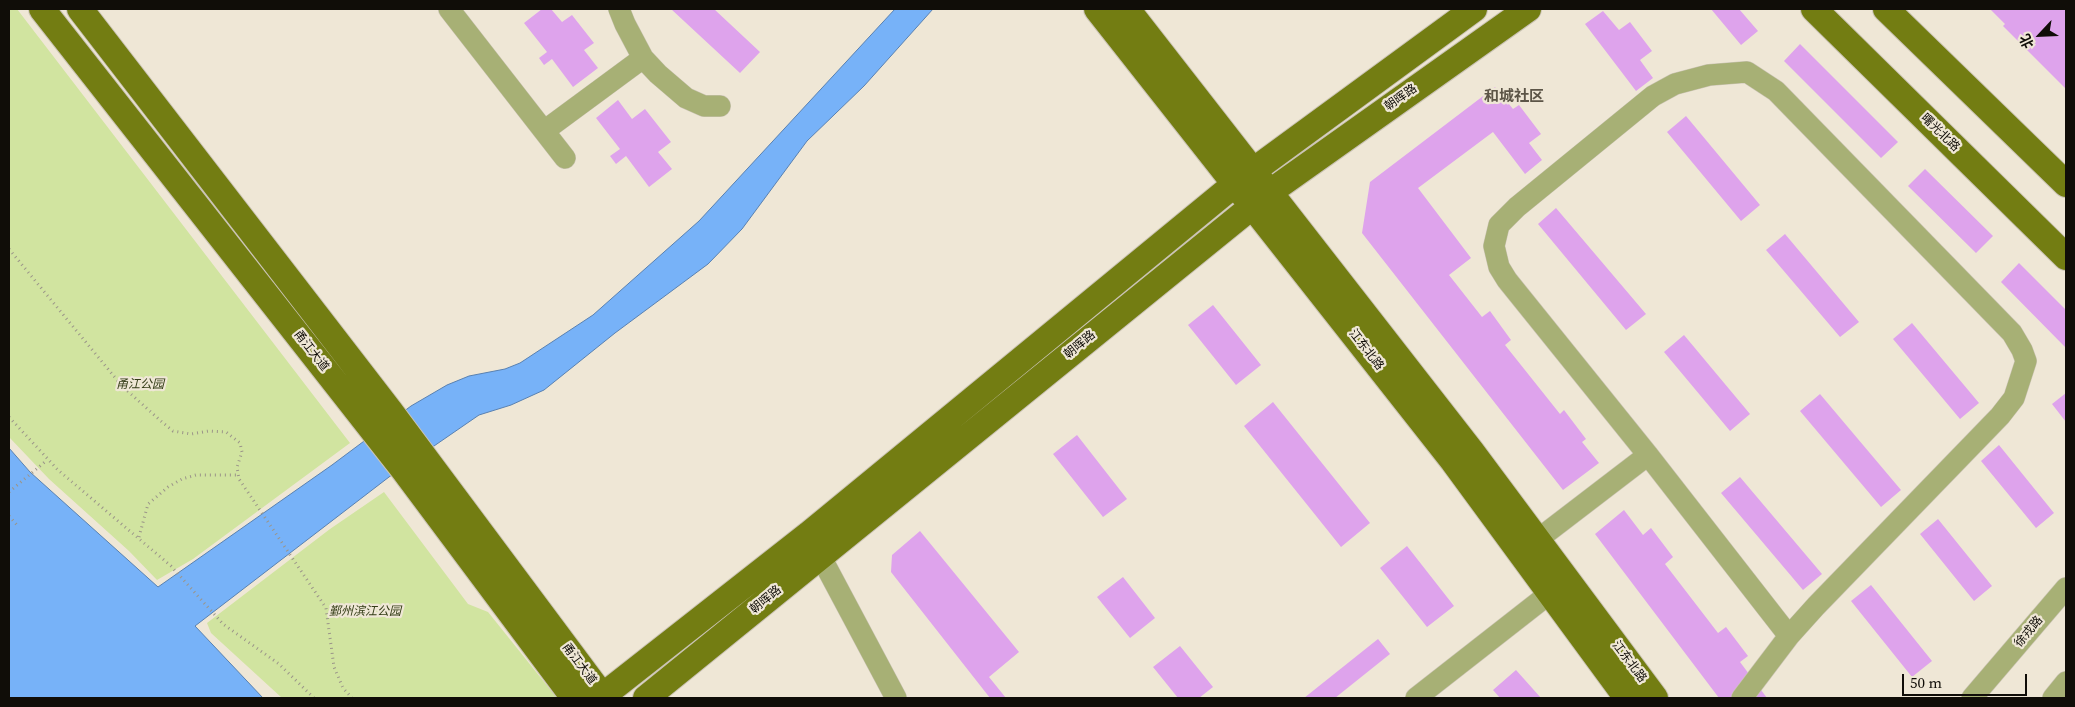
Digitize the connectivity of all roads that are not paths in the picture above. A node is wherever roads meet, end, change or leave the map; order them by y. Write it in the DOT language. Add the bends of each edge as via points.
graph roads {
  1 [pos="42,9"];
  2 [pos="80,9"];
  3 [pos="449,9"];
  4 [pos="619,9"];
  5 [pos="1096,9"];
  6 [pos="1127,9"];
  7 [pos="1474,9"];
  8 [pos="1528,9"];
  9 [pos="1814,9"];
  10 [pos="1886,9"];
  11 [pos="643,58"];
  12 [pos="720,106"];
  13 [pos="544,131"];
  14 [pos="565,158"];
  15 [pos="1244,177"];
  16 [pos="2066,184"];
  17 [pos="1261,199"];
  18 [pos="2066,256"];
  19 [pos="1648,455"];
  20 [pos="1537,540"];
  21 [pos="814,545"];
  22 [pos="1559,586"];
  23 [pos="2066,588"];
  24 [pos="1789,636"];
  25 [pos="2066,682"];
  26 [pos="574,698"];
  27 [pos="602,698"];
  28 [pos="646,698"];
  29 [pos="896,698"];
  30 [pos="1416,698"];
  31 [pos="1627,698"];
  32 [pos="1655,698"];
  33 [pos="1742,698"];
  34 [pos="1972,698"];
  35 [pos="2053,698"];
  1 -- 26 [label="main road, 甬江大道" via="403,469"];
  2 -- 27 [label="main road, 甬江大道" via="390,411"];
  3 -- 13 [label="street"];
  4 -- 11 [label="street"];
  5 -- 15 [label="main road, 江东北路"];
  6 -- 15 [label="main road, 江东北路"];
  7 -- 15 [label="main road, 朝晖路"];
  8 -- 17 [label="main road, 朝晖路"];
  9 -- 18 [label="main road, 曙光北路"];
  10 -- 16 [label="main road"];
  11 -- 12 [label="street" via="686,98 704,106"];
  11 -- 13 [label="street"];
  13 -- 14 [label="street"];
  15 -- 17 [label="main road, 江东北路"];
  15 -- 21 [label="main road, 朝晖路"];
  17 -- 20 [label="main road, 江东北路" via="1467,445"];
  17 -- 21 [label="main road, 朝晖路"];
  17 -- 22 [label="main road, 江东北路" via="1453,461"];
  19 -- 20 [label="street"];
  19 -- 24 [label="street"];
  19 -- 24 [label="street" via="1498,267 1494,246 1498,225 1653,96 1675,84 1709,75 1747,72 1776,90 2012,333 2026,361 2014,398 2000,416"];
  20 -- 22 [label="main road, 江东北路"];
  21 -- 27 [label="main road, 朝晖路"];
  21 -- 28 [label="main road, 朝晖路"];
  21 -- 29 [label="street"];
  22 -- 30 [label="street"];
  22 -- 31 [label="main road, 江东北路"];
  22 -- 32 [label="main road, 江东北路"];
  23 -- 34 [label="street, 徐戎路"];
  24 -- 33 [label="street"];
  25 -- 35 [label="street"];
}
